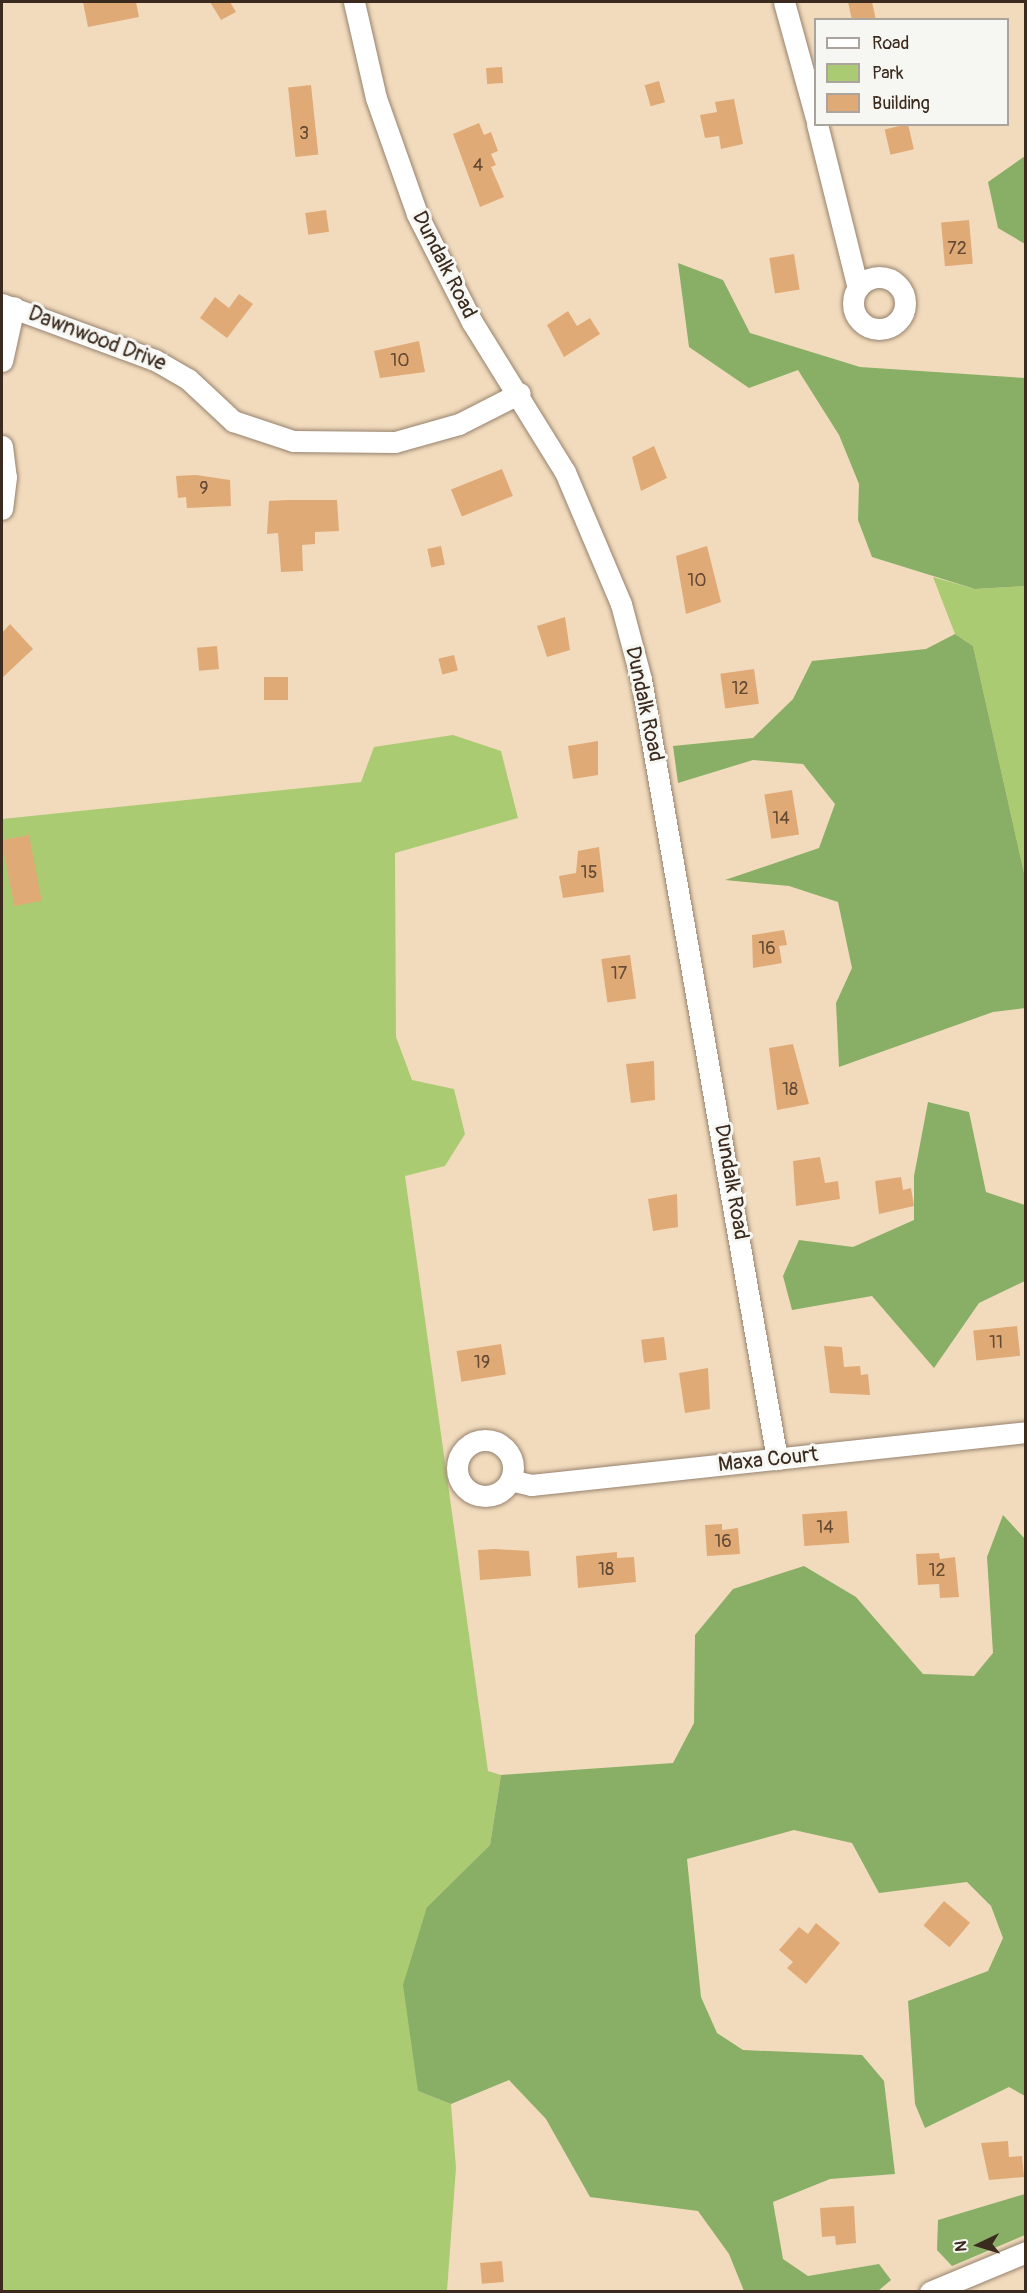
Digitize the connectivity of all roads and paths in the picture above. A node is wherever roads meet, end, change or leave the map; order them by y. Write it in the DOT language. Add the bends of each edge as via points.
graph roads {
  1 [pos="354,2"];
  2 [pos="784,2"];
  3 [pos="814,111"];
  4 [pos="818,126"];
  5 [pos="858,288"];
  6 [pos="8,306"];
  7 [pos="2,361"];
  8 [pos="520,393"];
  9 [pos="2,446"];
  10 [pos="2,508"];
  11 [pos="1026,1432"];
  12 [pos="777,1459"];
  13 [pos="510,1480"];
  14 [pos="1026,2252"];
  15 [pos="930,2292"];
  1 -- 8 [label="street, Dundalk Road" via="376,98 417,214 472,322"];
  2 -- 3 [label="street"];
  4 -- 5 [label="street"];
  6 -- 7 [label="street"];
  6 -- 8 [label="street, Dawnwood Drive" via="164,364 233,421 293,441 395,442 459,423"];
  8 -- 12 [label="street, Dundalk Road" via="599,544 641,679"];
  9 -- 10 [label="street" via="6,477"];
  11 -- 12 [label="street, Maxa Court"];
  12 -- 13 [label="street, Maxa Court" via="531,1485"];
  14 -- 15 [label="street"];
}
